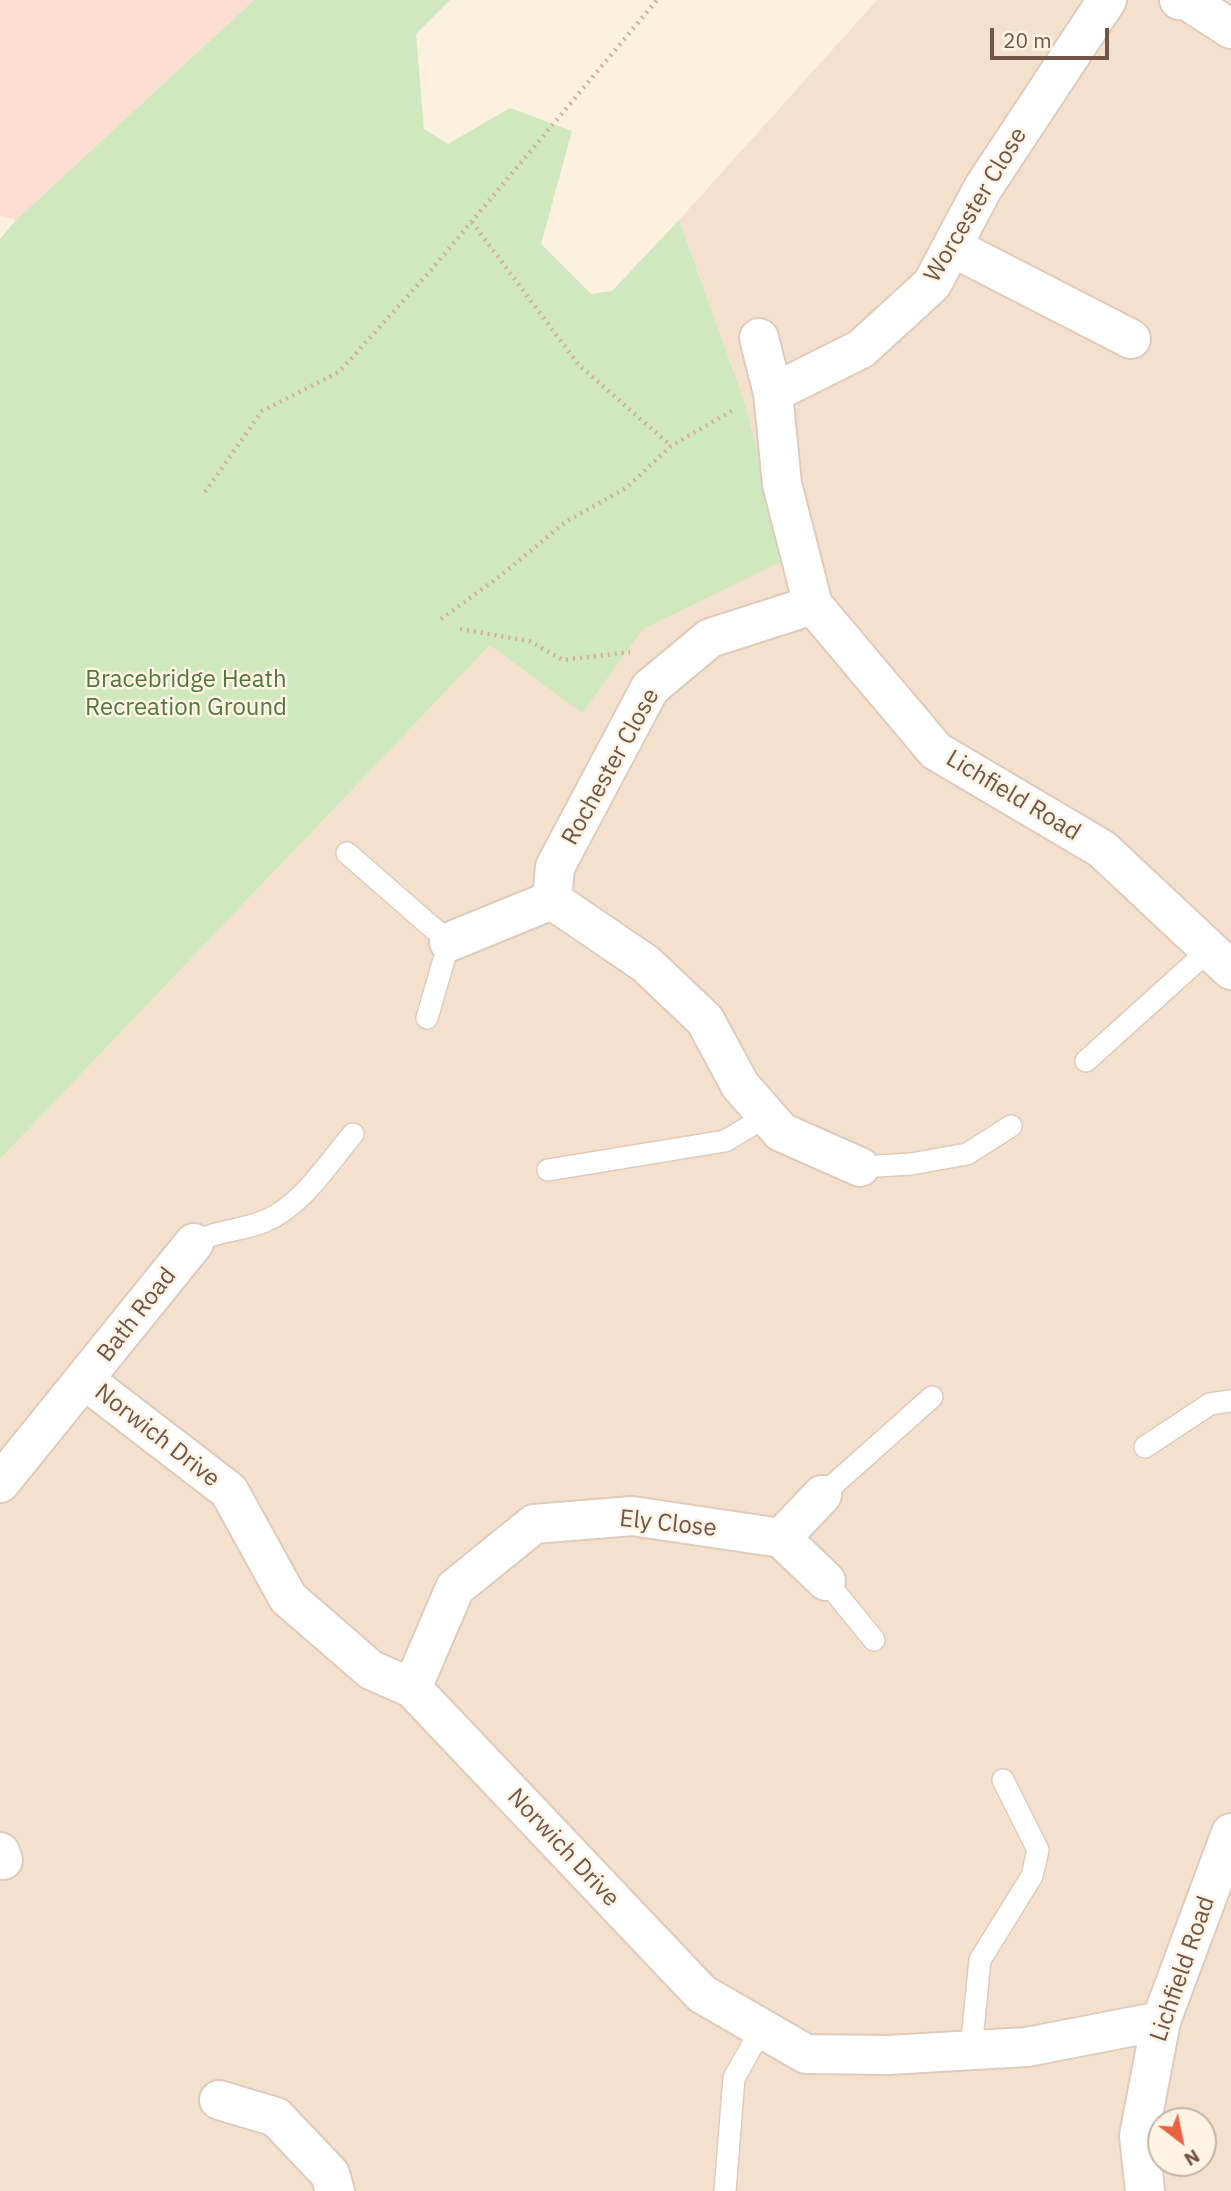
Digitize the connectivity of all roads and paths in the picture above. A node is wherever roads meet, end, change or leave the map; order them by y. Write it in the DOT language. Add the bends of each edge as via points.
graph roads {
  1 [pos="657,0"];
  2 [pos="1107,0"];
  3 [pos="1179,0"];
  4 [pos="1231,29"];
  5 [pos="472,222"];
  6 [pos="952,247"];
  7 [pos="759,338"];
  8 [pos="1131,339"];
  9 [pos="759,398"];
  10 [pos="671,446"];
  11 [pos="205,492"];
  12 [pos="813,605"];
  13 [pos="441,619"];
  14 [pos="460,629"];
  15 [pos="638,650"];
  16 [pos="347,853"];
  17 [pos="552,900"];
  18 [pos="449,942"];
  19 [pos="1220,960"];
  20 [pos="427,1017"];
  21 [pos="1086,1061"];
  22 [pos="767,1116"];
  23 [pos="1012,1126"];
  24 [pos="353,1134"];
  25 [pos="860,1167"];
  26 [pos="548,1170"];
  27 [pos="194,1243"];
  28 [pos="86,1381"];
  29 [pos="932,1397"];
  30 [pos="1231,1401"];
  31 [pos="1145,1447"];
  32 [pos="0,1483"];
  33 [pos="821,1495"];
  34 [pos="781,1538"];
  35 [pos="826,1581"];
  36 [pos="874,1640"];
  37 [pos="412,1688"];
  38 [pos="1003,1780"];
  39 [pos="1231,1833"];
  40 [pos="1161,2021"];
  41 [pos="762,2028"];
  42 [pos="971,2050"];
  43 [pos="219,2100"];
  44 [pos="335,2191"];
  45 [pos="725,2191"];
  46 [pos="1145,2191"];
  1 -- 5 [label="path"];
  2 -- 6 [label="street, Worcester Close" via="983,188"];
  3 -- 4 [label="street" via="1188,1"];
  5 -- 10 [label="path" via="578,364"];
  5 -- 11 [label="path" via="339,372 262,411"];
  6 -- 8 [label="street"];
  6 -- 9 [label="street, Worcester Close" via="932,284 861,349"];
  7 -- 9 [label="street"];
  9 -- 10 [label="path"];
  9 -- 12 [label="street"];
  10 -- 13 [label="path" via="626,488 567,522"];
  12 -- 17 [label="street, Rochester Close" via="710,638 650,688 555,867"];
  12 -- 19 [label="street, Lichfield Road" via="936,751 1102,849"];
  14 -- 15 [label="path" via="529,641 564,660"];
  16 -- 18 [label="lane"];
  17 -- 18 [label="street"];
  17 -- 22 [label="street" via="646,964 705,1020 740,1085"];
  18 -- 20 [label="lane"];
  19 -- 21 [label="lane"];
  22 -- 25 [label="street" via="781,1132"];
  22 -- 26 [label="lane" via="725,1141"];
  23 -- 25 [label="lane" via="967,1154"];
  24 -- 27 [label="lane" via="282,1212 267,1221"];
  27 -- 28 [label="street, Bath Road"];
  28 -- 32 [label="street, Bath Road"];
  28 -- 37 [label="street, Norwich Drive" via="229,1491 288,1598 371,1670"];
  29 -- 33 [label="lane"];
  30 -- 31 [label="lane" via="1210,1404"];
  33 -- 34 [label="street"];
  34 -- 35 [label="street"];
  34 -- 37 [label="street, Ely Close" via="632,1516 534,1524 455,1588"];
  35 -- 36 [label="lane"];
  37 -- 41 [label="street, Norwich Drive" via="702,1994"];
  38 -- 42 [label="lane" via="1038,1850 1032,1876 980,1959"];
  39 -- 40 [label="street, Lichfield Road"];
  40 -- 42 [label="street, Norwich Drive" via="1027,2047"];
  40 -- 46 [label="street, Lichfield Road" via="1139,2136"];
  41 -- 42 [label="street, Norwich Drive" via="806,2053"];
  41 -- 45 [label="lane" via="734,2078"];
  43 -- 44 [label="street" via="276,2117 330,2174"];
}
